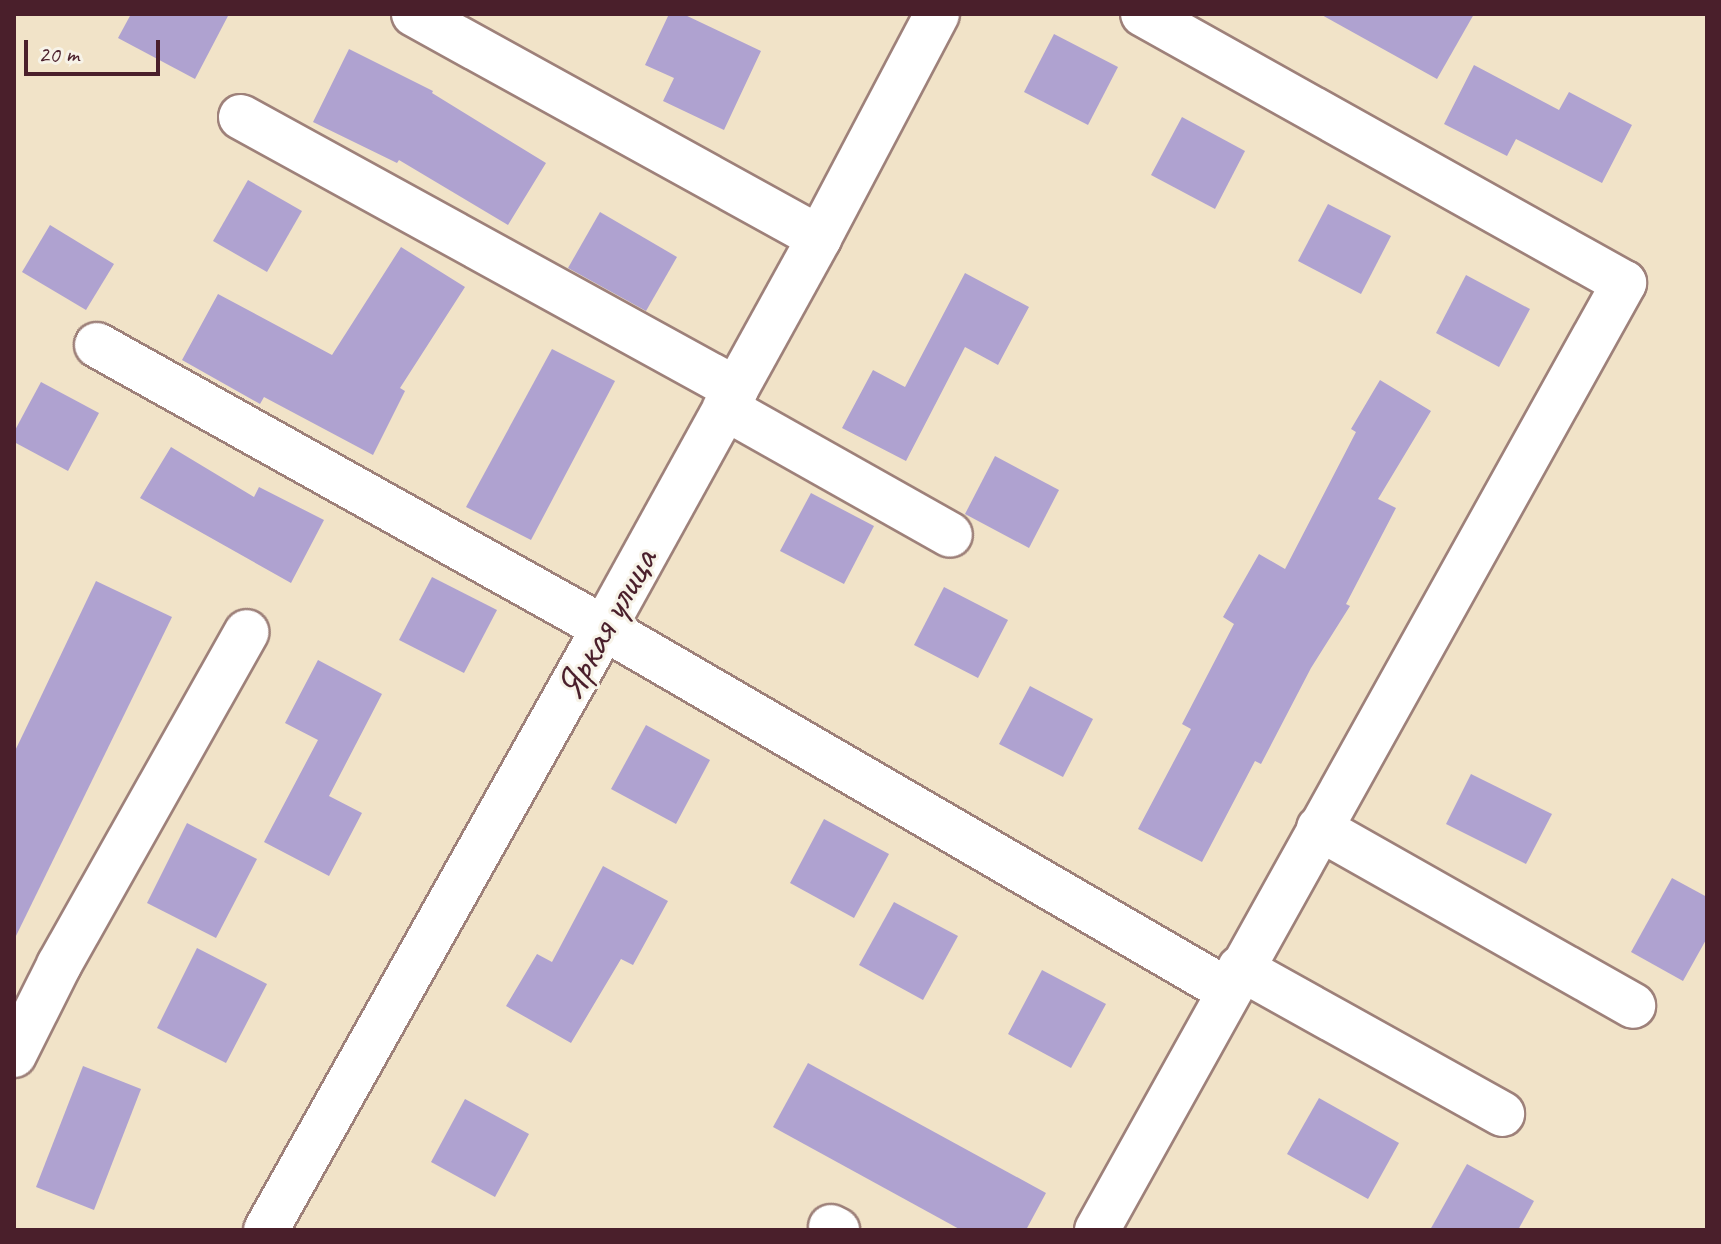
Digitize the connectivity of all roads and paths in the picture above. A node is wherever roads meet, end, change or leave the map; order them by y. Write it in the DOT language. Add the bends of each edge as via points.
graph roads {
  1 [pos="414,14"];
  2 [pos="937,14"];
  3 [pos="1143,14"];
  4 [pos="241,117"];
  5 [pos="819,238"];
  6 [pos="97,345"];
  7 [pos="730,398"];
  8 [pos="950,535"];
  9 [pos="604,628"];
  10 [pos="247,632"];
  11 [pos="1319,828"];
  12 [pos="1234,979"];
  13 [pos="1633,1006"];
  14 [pos="14,1055"];
  15 [pos="1502,1114"];
  16 [pos="266,1230"];
  17 [pos="1097,1230"];
  1 -- 5 [label="street"];
  2 -- 5 [label="street, Яркая улица"];
  3 -- 11 [label="street" via="1624,283"];
  4 -- 7 [label="street"];
  5 -- 7 [label="street, Яркая улица"];
  6 -- 9 [label="street"];
  7 -- 8 [label="street"];
  7 -- 9 [label="street, Яркая улица"];
  9 -- 12 [label="street"];
  9 -- 16 [label="street, Яркая улица"];
  10 -- 14 [label="street" via="59,965"];
  11 -- 12 [label="street"];
  11 -- 13 [label="street"];
  12 -- 15 [label="street"];
  12 -- 17 [label="street"];
}
